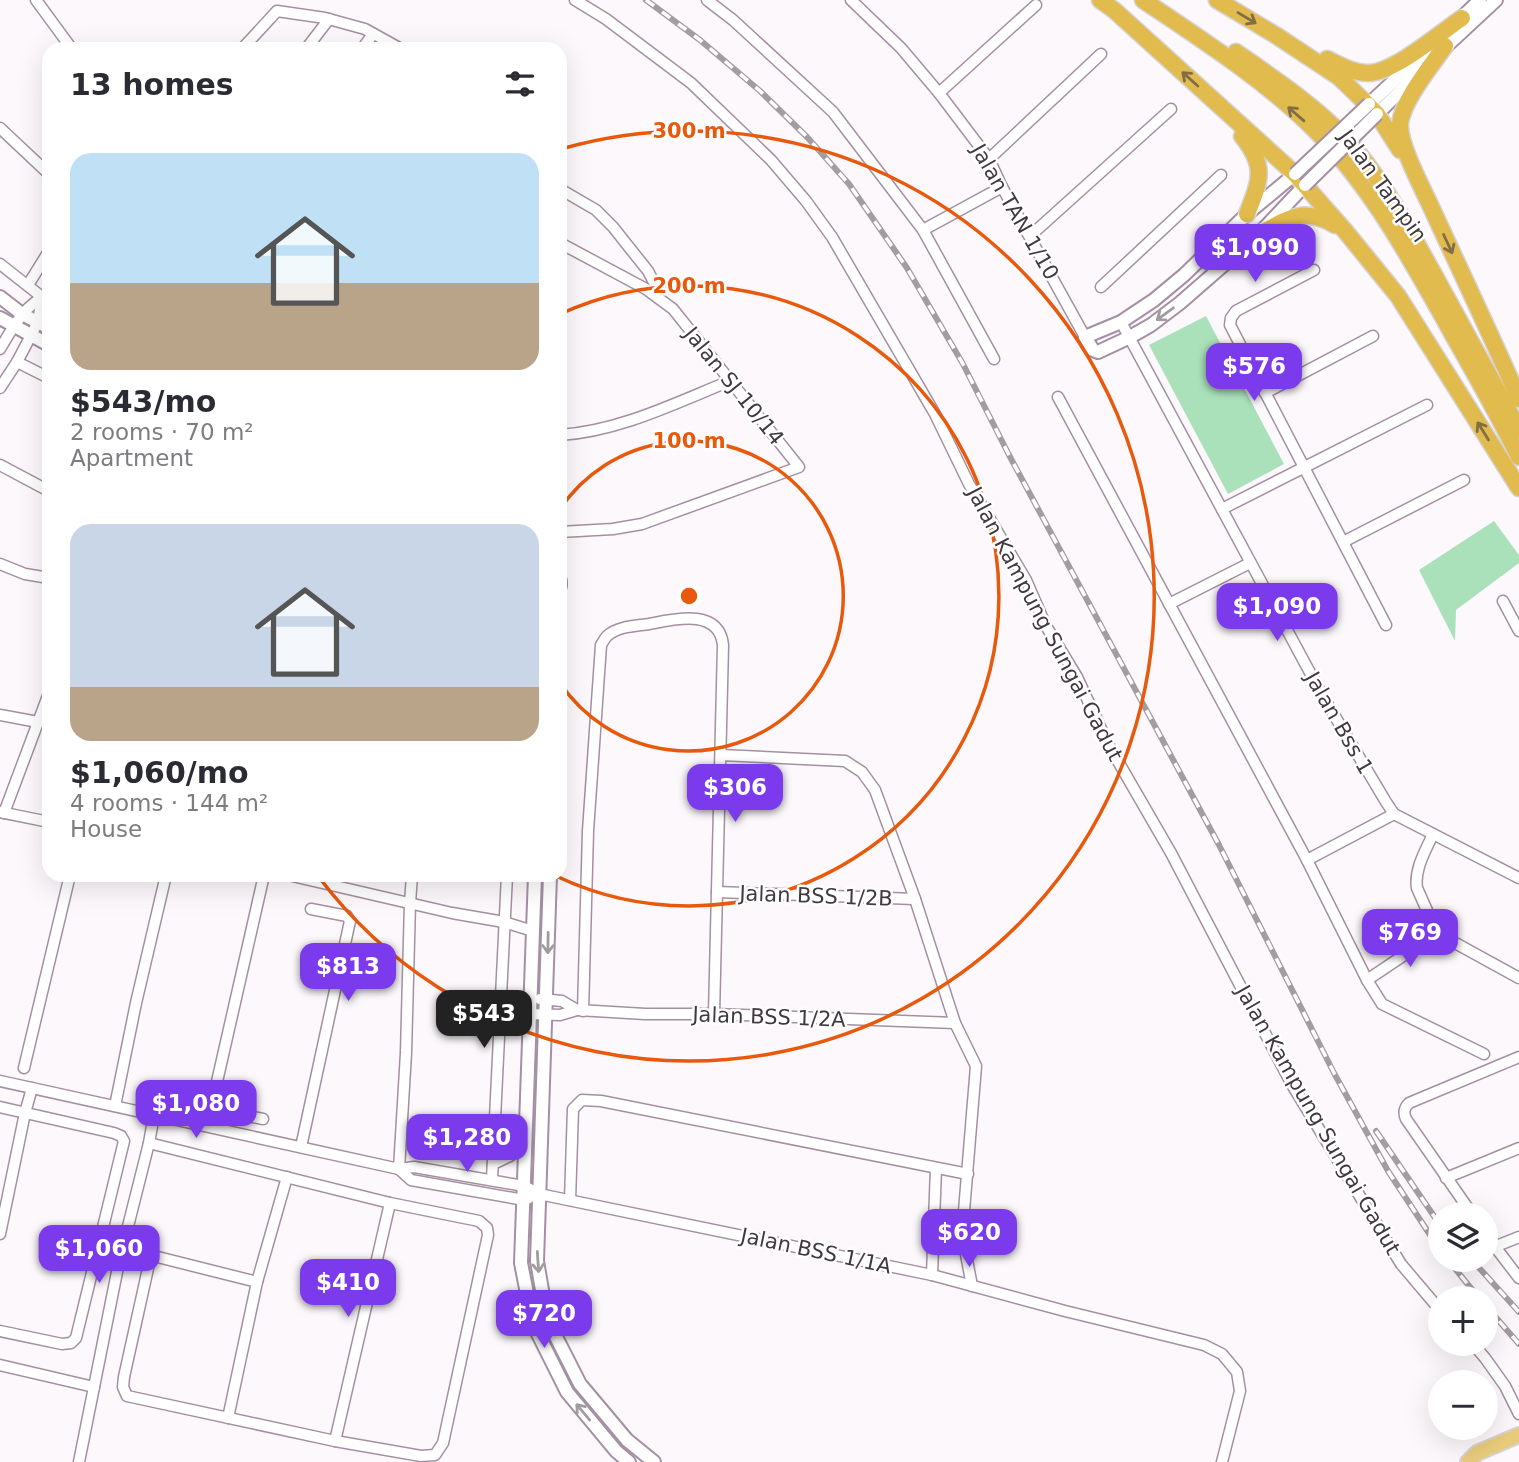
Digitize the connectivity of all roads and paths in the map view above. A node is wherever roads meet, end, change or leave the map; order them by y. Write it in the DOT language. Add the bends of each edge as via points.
graph roads {
  1 [pos="36,0"];
  2 [pos="575,0"];
  3 [pos="707,0"];
  4 [pos="851,0"];
  5 [pos="1100,0"];
  6 [pos="1143,0"];
  7 [pos="1163,0"];
  8 [pos="1217,0"];
  9 [pos="1480,0"];
  10 [pos="1496,0"];
  11 [pos="1036,5"];
  12 [pos="1461,18"];
  13 [pos="329,19"];
  14 [pos="373,34"];
  15 [pos="1277,36"];
  16 [pos="67,42"];
  17 [pos="248,42"];
  18 [pos="311,42"];
  19 [pos="367,42"];
  20 [pos="388,42"];
  21 [pos="1446,46"];
  22 [pos="1101,54"];
  23 [pos="939,93"];
  24 [pos="1213,99"];
  25 [pos="1171,109"];
  26 [pos="1373,109"];
  27 [pos="0,128"];
  28 [pos="989,159"];
  29 [pos="42,167"];
  30 [pos="1221,174"];
  31 [pos="1300,180"];
  32 [pos="1420,182"];
  33 [pos="1002,187"];
  34 [pos="567,194"];
  35 [pos="1247,214"];
  36 [pos="923,230"];
  37 [pos="1346,232"];
  38 [pos="1258,235"];
  39 [pos="1030,236"];
  40 [pos="567,247"];
  41 [pos="42,262"];
  42 [pos="0,264"];
  43 [pos="1314,270"];
  44 [pos="28,285"];
  45 [pos="1101,287"];
  46 [pos="42,293"];
  47 [pos="0,298"];
  48 [pos="42,298"];
  49 [pos="658,298"];
  50 [pos="22,314"];
  51 [pos="0,318"];
  52 [pos="1121,322"];
  53 [pos="42,324"];
  54 [pos="13,326"];
  55 [pos="42,327"];
  56 [pos="32,335"];
  57 [pos="1373,336"];
  58 [pos="1085,337"];
  59 [pos="1130,337"];
  60 [pos="42,341"];
  61 [pos="0,349"];
  62 [pos="994,359"];
  63 [pos="17,362"];
  64 [pos="42,374"];
  65 [pos="730,381"];
  66 [pos="0,388"];
  67 [pos="1265,393"];
  68 [pos="1058,397"];
  69 [pos="1519,399"];
  70 [pos="1427,405"];
  71 [pos="1519,430"];
  72 [pos="567,434"];
  73 [pos="1519,457"];
  74 [pos="0,465"];
  75 [pos="1304,467"];
  76 [pos="1464,480"];
  77 [pos="42,487"];
  78 [pos="1519,488"];
  79 [pos="1222,509"];
  80 [pos="567,532"];
  81 [pos="1343,542"];
  82 [pos="1251,563"];
  83 [pos="0,564"];
  84 [pos="42,577"];
  85 [pos="1503,601"];
  86 [pos="1170,604"];
  87 [pos="1386,625"];
  88 [pos="1519,631"];
  89 [pos="42,711"];
  90 [pos="0,715"];
  91 [pos="38,722"];
  92 [pos="721,755"];
  93 [pos="2,813"];
  94 [pos="1394,814"];
  95 [pos="42,821"];
  96 [pos="1433,834"];
  97 [pos="1307,860"];
  98 [pos="1519,878"];
  99 [pos="68,882"];
  100 [pos="164,882"];
  101 [pos="262,882"];
  102 [pos="318,882"];
  103 [pos="412,882"];
  104 [pos="507,882"];
  105 [pos="535,882"];
  106 [pos="550,882"];
  107 [pos="718,892"];
  108 [pos="915,899"];
  109 [pos="410,903"];
  110 [pos="311,909"];
  111 [pos="504,922"];
  112 [pos="533,931"];
  113 [pos="1437,933"];
  114 [pos="1519,978"];
  115 [pos="1367,980"];
  116 [pos="531,999"];
  117 [pos="547,999"];
  118 [pos="580,1010"];
  119 [pos="530,1014"];
  120 [pos="546,1014"];
  121 [pos="714,1014"];
  122 [pos="955,1023"];
  123 [pos="1484,1054"];
  124 [pos="1519,1057"];
  125 [pos="24,1068"];
  126 [pos="0,1081"];
  127 [pos="32,1088"];
  128 [pos="166,1100"];
  129 [pos="0,1107"];
  130 [pos="115,1107"];
  131 [pos="211,1108"];
  132 [pos="25,1113"];
  133 [pos="154,1115"];
  134 [pos="263,1119"];
  135 [pos="526,1136"];
  136 [pos="149,1143"];
  137 [pos="300,1147"];
  138 [pos="1519,1148"];
  139 [pos="493,1164"];
  140 [pos="936,1168"];
  141 [pos="399,1169"];
  142 [pos="968,1174"];
  143 [pos="287,1177"];
  144 [pos="1446,1178"];
  145 [pos="492,1180"];
  146 [pos="524,1186"];
  147 [pos="4,1193"];
  148 [pos="539,1194"];
  149 [pos="524,1200"];
  150 [pos="570,1200"];
  151 [pos="1463,1202"];
  152 [pos="390,1203"];
  153 [pos="0,1234"];
  154 [pos="1519,1237"];
  155 [pos="1498,1245"];
  156 [pos="122,1248"];
  157 [pos="1498,1252"];
  158 [pos="151,1255"];
  159 [pos="932,1275"];
  160 [pos="1519,1278"];
  161 [pos="257,1282"];
  162 [pos="972,1286"];
  163 [pos="1428,1296"];
  164 [pos="0,1331"];
  165 [pos="1483,1356"];
  166 [pos="0,1365"];
  167 [pos="94,1387"];
  168 [pos="1519,1414"];
  169 [pos="228,1418"];
  170 [pos="1519,1435"];
  171 [pos="335,1441"];
  172 [pos="79,1462"];
  173 [pos="629,1462"];
  174 [pos="654,1462"];
  175 [pos="1222,1462"];
  176 [pos="1468,1462"];
  1 -- 16 [label="street"];
  2 -- 163 [label="street, Jalan Kampung Sungai Gadut" via="691,83 771,160 832,237 1026,580 1108,744 1171,853 1291,1083 1401,1264"];
  3 -- 36 [label="street" via="833,112"];
  4 -- 23 [label="street, Jalan TAN 1/10"];
  24 -- 5 [label="highway, one-way"];
  73 -- 6 [label="highway, Jalan Tampin, one-way" via="1410,257 1338,156 1277,97"];
  7 -- 71 [label="highway, Jalan Tampin" via="1283,85 1328,121 1363,159 1395,206"];
  8 -- 15 [label="highway, one-way"];
  9 -- 12 [label="street"];
  10 -- 21 [label="street"];
  11 -- 23 [label="street"];
  12 -- 15 [label="highway" via="1395,65 1370,73 1349,69"];
  12 -- 26 [label="street"];
  13 -- 14 [label="street"];
  13 -- 17 [label="street" via="277,11"];
  13 -- 18 [label="street"];
  14 -- 19 [label="street"];
  14 -- 20 [label="street"];
  15 -- 26 [label="highway" via="1339,77"];
  21 -- 26 [label="street"];
  21 -- 32 [label="highway" via="1402,114 1404,144"];
  22 -- 28 [label="street"];
  23 -- 28 [label="street, Jalan TAN 1/10"];
  24 -- 31 [label="highway"];
  24 -- 35 [label="highway" via="1253,150 1259,168 1259,185"];
  25 -- 39 [label="street"];
  26 -- 31 [label="street, bridge"];
  26 -- 32 [label="highway"];
  27 -- 29 [label="street"];
  28 -- 33 [label="street, Jalan TAN 1/10"];
  30 -- 45 [label="street"];
  31 -- 35 [label="street"];
  31 -- 37 [label="highway"];
  31 -- 38 [label="street"];
  32 -- 69 [label="highway, one-way"];
  33 -- 36 [label="street"];
  33 -- 39 [label="street, Jalan TAN 1/10"];
  34 -- 49 [label="street" via="596,210 613,227 648,271"];
  35 -- 52 [label="street" via="1184,275"];
  36 -- 62 [label="street"];
  37 -- 38 [label="highway" via="1307,215"];
  78 -- 37 [label="highway, one-way" via="1398,296"];
  38 -- 59 [label="street, one-way" via="1180,303"];
  39 -- 58 [label="street, Jalan TAN 1/10"];
  40 -- 49 [label="street, Jalan SJ 10/14"];
  41 -- 44 [label="street"];
  42 -- 44 [label="street"];
  43 -- 67 [label="street" via="1236,311 1231,318 1230,325"];
  44 -- 46 [label="street"];
  47 -- 50 [label="street"];
  48 -- 50 [label="street"];
  49 -- 65 [label="street, Jalan SJ 10/14" via="673,309"];
  50 -- 53 [label="street"];
  50 -- 54 [label="street"];
  51 -- 54 [label="street"];
  52 -- 58 [label="street"];
  52 -- 59 [label="street, Jalan Bss 1"];
  54 -- 56 [label="street"];
  54 -- 61 [label="street"];
  55 -- 56 [label="street"];
  56 -- 60 [label="street"];
  56 -- 63 [label="street"];
  57 -- 67 [label="street"];
  58 -- 59 [label="street" via="1098,352"];
  59 -- 79 [label="street, Jalan Bss 1"];
  63 -- 64 [label="street"];
  63 -- 66 [label="street"];
  65 -- 72 [label="street" via="627,422"];
  65 -- 80 [label="street, Jalan SJ 10/14" via="799,467 642,524"];
  67 -- 75 [label="street"];
  68 -- 86 [label="street"];
  70 -- 75 [label="street"];
  74 -- 77 [label="street"];
  75 -- 79 [label="street"];
  75 -- 81 [label="street"];
  76 -- 81 [label="street"];
  79 -- 82 [label="street, Jalan Bss 1"];
  81 -- 87 [label="street"];
  82 -- 86 [label="street"];
  82 -- 94 [label="street, Jalan Bss 1" via="1321,693"];
  83 -- 84 [label="street"];
  85 -- 88 [label="street"];
  86 -- 97 [label="street"];
  89 -- 91 [label="street"];
  90 -- 91 [label="street"];
  91 -- 93 [label="street"];
  92 -- 107 [label="street"];
  92 -- 108 [label="street" via="845,761 862,772 875,790"];
  92 -- 118 [label="street" via="723,645 722,635 712,624 680,619 608,635 601,645"];
  93 -- 95 [label="street"];
  94 -- 96 [label="street"];
  94 -- 97 [label="street"];
  96 -- 98 [label="street"];
  96 -- 113 [label="street" via="1416,881"];
  97 -- 115 [label="street"];
  99 -- 125 [label="street"];
  100 -- 130 [label="street"];
  101 -- 131 [label="street"];
  102 -- 109 [label="street"];
  103 -- 109 [label="street"];
  104 -- 111 [label="street"];
  105 -- 112 [label="street"];
  106 -- 117 [label="street, one-way"];
  107 -- 108 [label="street, Jalan BSS 1/2B"];
  107 -- 121 [label="street"];
  108 -- 122 [label="street"];
  109 -- 111 [label="street"];
  109 -- 141 [label="street"];
  110 -- 137 [label="street" via="347,916 350,921"];
  111 -- 112 [label="street"];
  111 -- 139 [label="street"];
  112 -- 116 [label="street"];
  113 -- 114 [label="street"];
  113 -- 115 [label="street"];
  115 -- 123 [label="street" via="1382,1004"];
  116 -- 117 [label="street"];
  116 -- 119 [label="street"];
  117 -- 118 [label="street"];
  117 -- 120 [label="street"];
  118 -- 120 [label="street"];
  118 -- 121 [label="street, Jalan BSS 1/2A"];
  119 -- 120 [label="street"];
  119 -- 135 [label="street"];
  120 -- 148 [label="street"];
  121 -- 122 [label="street, Jalan BSS 1/2A"];
  122 -- 142 [label="street" via="976,1066"];
  124 -- 144 [label="street" via="1405,1106 1406,1119"];
  126 -- 127 [label="street"];
  127 -- 130 [label="street"];
  127 -- 132 [label="street"];
  128 -- 131 [label="street"];
  129 -- 132 [label="street"];
  130 -- 133 [label="street"];
  131 -- 134 [label="street"];
  132 -- 147 [label="street"];
  132 -- 164 [label="street" via="114,1133 124,1141 76,1338 62,1344"];
  133 -- 136 [label="street"];
  133 -- 137 [label="street"];
  135 -- 139 [label="street" via="510,1156"];
  135 -- 146 [label="street"];
  136 -- 143 [label="street"];
  136 -- 156 [label="street"];
  137 -- 141 [label="street"];
  138 -- 144 [label="street"];
  139 -- 145 [label="street"];
  140 -- 142 [label="street"];
  140 -- 150 [label="street" via="582,1100 573,1109"];
  140 -- 159 [label="street"];
  141 -- 145 [label="street, Jalan BSS 1/1A" via="414,1167"];
  141 -- 149 [label="street" via="411,1180"];
  142 -- 162 [label="street" via="963,1223"];
  143 -- 152 [label="street"];
  143 -- 161 [label="street"];
  144 -- 151 [label="street"];
  145 -- 146 [label="street, Jalan BSS 1/1A"];
  146 -- 148 [label="street, Jalan BSS 1/1A"];
  146 -- 149 [label="street"];
  147 -- 153 [label="street"];
  148 -- 149 [label="street"];
  148 -- 150 [label="street, Jalan BSS 1/1A"];
  148 -- 174 [label="street, one-way" via="537,1261 547,1319 580,1384 627,1440"];
  173 -- 149 [label="street, one-way" via="567,1392 533,1324 521,1263"];
  150 -- 159 [label="street, Jalan BSS 1/1A"];
  152 -- 171 [label="street"];
  152 -- 171 [label="street" via="479,1221 487,1228 443,1443 435,1455 421,1456"];
  154 -- 155 [label="street"];
  156 -- 158 [label="street"];
  156 -- 167 [label="street"];
  157 -- 160 [label="street"];
  158 -- 161 [label="street"];
  158 -- 169 [label="street" via="124,1377 125,1393"];
  159 -- 162 [label="street, Jalan BSS 1/1A"];
  161 -- 169 [label="street"];
  162 -- 175 [label="street, Jalan BSS 1/1A" via="1205,1345 1222,1354 1237,1372 1240,1391"];
  165 -- 168 [label="street"];
  166 -- 167 [label="street"];
  167 -- 172 [label="street"];
  169 -- 171 [label="street"];
  170 -- 176 [label="main road" via="1477,1453"];
}
